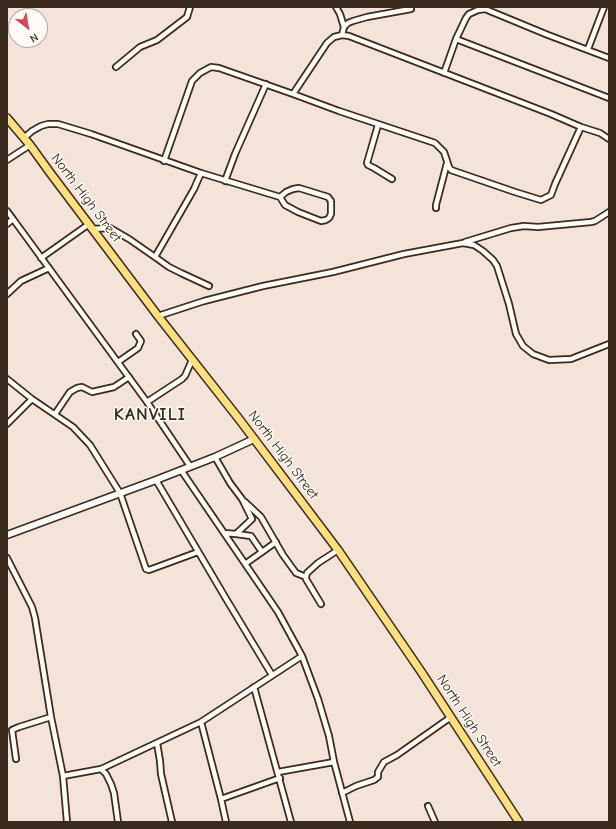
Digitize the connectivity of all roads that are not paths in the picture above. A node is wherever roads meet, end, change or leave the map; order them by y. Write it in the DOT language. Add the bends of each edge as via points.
graph roads {
  1 [pos="190,7"];
  2 [pos="336,7"];
  3 [pos="604,7"];
  4 [pos="411,9"];
  5 [pos="344,27"];
  6 [pos="342,34"];
  7 [pos="456,39"];
  8 [pos="588,50"];
  9 [pos="609,58"];
  10 [pos="116,67"];
  11 [pos="444,73"];
  12 [pos="266,84"];
  13 [pos="293,94"];
  14 [pos="609,98"];
  15 [pos="7,118"];
  16 [pos="378,125"];
  17 [pos="581,127"];
  18 [pos="24,138"];
  19 [pos="609,139"];
  20 [pos="30,145"];
  21 [pos="7,160"];
  22 [pos="164,160"];
  23 [pos="447,163"];
  24 [pos="201,173"];
  25 [pos="392,179"];
  26 [pos="225,181"];
  27 [pos="280,197"];
  28 [pos="436,208"];
  29 [pos="7,211"];
  30 [pos="609,212"];
  31 [pos="13,219"];
  32 [pos="7,224"];
  33 [pos="91,226"];
  34 [pos="463,243"];
  35 [pos="155,257"];
  36 [pos="41,258"];
  37 [pos="49,268"];
  38 [pos="209,286"];
  39 [pos="7,294"];
  40 [pos="158,316"];
  41 [pos="136,334"];
  42 [pos="609,344"];
  43 [pos="192,360"];
  44 [pos="118,362"];
  45 [pos="129,377"];
  46 [pos="7,379"];
  47 [pos="32,399"];
  48 [pos="147,402"];
  49 [pos="55,414"];
  50 [pos="7,424"];
  51 [pos="254,440"];
  52 [pos="215,457"];
  53 [pos="190,466"];
  54 [pos="181,470"];
  55 [pos="156,480"];
  56 [pos="120,493"];
  57 [pos="242,499"];
  58 [pos="225,533"];
  59 [pos="7,534"];
  60 [pos="236,534"];
  61 [pos="276,542"];
  62 [pos="338,550"];
  63 [pos="198,552"];
  64 [pos="262,552"];
  65 [pos="7,558"];
  66 [pos="245,564"];
  67 [pos="306,577"];
  68 [pos="322,604"];
  69 [pos="302,656"];
  70 [pos="272,675"];
  71 [pos="254,688"];
  72 [pos="51,717"];
  73 [pos="451,717"];
  74 [pos="201,722"];
  75 [pos="157,743"];
  76 [pos="16,759"];
  77 [pos="334,762"];
  78 [pos="101,769"];
  79 [pos="278,772"];
  80 [pos="63,776"];
  81 [pos="280,778"];
  82 [pos="342,793"];
  83 [pos="221,799"];
  84 [pos="428,806"];
  85 [pos="67,822"];
  86 [pos="118,822"];
  87 [pos="172,822"];
  88 [pos="226,822"];
  89 [pos="291,822"];
  90 [pos="350,822"];
  91 [pos="435,822"];
  92 [pos="520,822"];
  1 -- 10 [label="street" via="188,17 157,40 140,47"];
  2 -- 5 [label="street"];
  3 -- 8 [label="street"];
  4 -- 5 [label="street" via="367,17 348,23"];
  5 -- 6 [label="street"];
  6 -- 11 [label="street"];
  6 -- 13 [label="street" via="328,43"];
  7 -- 8 [label="street" via="469,14 485,10"];
  7 -- 11 [label="street"];
  7 -- 14 [label="street"];
  8 -- 9 [label="street"];
  11 -- 17 [label="street"];
  12 -- 13 [label="street"];
  12 -- 22 [label="street" via="219,68 205,69 192,81"];
  12 -- 26 [label="street"];
  13 -- 16 [label="street"];
  15 -- 18 [label="highway, North High Street"];
  16 -- 23 [label="street" via="435,143 444,152"];
  16 -- 25 [label="street" via="367,163"];
  17 -- 19 [label="street"];
  17 -- 23 [label="street" via="552,195 541,200 451,170"];
  18 -- 20 [label="highway, North High Street"];
  18 -- 22 [label="street" via="41,126 58,124"];
  20 -- 21 [label="street"];
  20 -- 33 [label="highway, North High Street"];
  22 -- 24 [label="street"];
  23 -- 28 [label="street"];
  24 -- 26 [label="street"];
  24 -- 35 [label="street"];
  26 -- 27 [label="street"];
  27 -- 27 [label="street" via="292,189 299,188 325,196 331,201 331,214 329,218 321,221 285,205"];
  29 -- 31 [label="street"];
  30 -- 34 [label="street" via="595,221 511,228"];
  31 -- 32 [label="street"];
  31 -- 36 [label="street"];
  33 -- 35 [label="street" via="110,228"];
  33 -- 36 [label="street"];
  33 -- 40 [label="highway, North High Street"];
  34 -- 40 [label="street" via="263,286"];
  34 -- 42 [label="street" via="474,245 483,251 497,266 516,334 523,346 533,354 549,360 571,359"];
  35 -- 38 [label="street" via="169,267"];
  36 -- 37 [label="street"];
  37 -- 39 [label="street" via="21,281"];
  37 -- 44 [label="street"];
  40 -- 43 [label="highway, North High Street"];
  41 -- 44 [label="street" via="141,341 138,348"];
  43 -- 48 [label="street" via="182,379"];
  43 -- 51 [label="highway, North High Street"];
  44 -- 45 [label="street"];
  45 -- 48 [label="street"];
  45 -- 49 [label="street" via="114,387 92,392 82,387 77,388 70,392"];
  46 -- 47 [label="street"];
  47 -- 49 [label="street"];
  47 -- 50 [label="street"];
  48 -- 53 [label="street"];
  49 -- 56 [label="street" via="73,427 90,445"];
  51 -- 52 [label="main road"];
  51 -- 62 [label="highway, North High Street"];
  52 -- 53 [label="main road"];
  52 -- 57 [label="street"];
  53 -- 54 [label="main road"];
  54 -- 55 [label="main road"];
  54 -- 58 [label="street"];
  55 -- 56 [label="main road"];
  55 -- 63 [label="street"];
  56 -- 59 [label="main road"];
  56 -- 63 [label="street" via="146,569"];
  57 -- 60 [label="street" via="252,519"];
  57 -- 61 [label="street" via="261,517"];
  58 -- 60 [label="street"];
  58 -- 66 [label="street"];
  60 -- 64 [label="street" via="252,536"];
  61 -- 64 [label="street"];
  61 -- 67 [label="street" via="296,573"];
  62 -- 67 [label="street" via="318,563"];
  62 -- 73 [label="highway, North High Street"];
  63 -- 70 [label="street"];
  64 -- 66 [label="street"];
  65 -- 72 [label="street" via="33,612"];
  66 -- 69 [label="street" via="278,612"];
  67 -- 68 [label="street"];
  69 -- 70 [label="street"];
  69 -- 77 [label="street" via="318,699"];
  70 -- 71 [label="street"];
  71 -- 74 [label="street"];
  71 -- 79 [label="street"];
  72 -- 76 [label="street" via="12,730"];
  72 -- 80 [label="street"];
  73 -- 82 [label="street" via="384,762 378,772 378,778"];
  73 -- 92 [label="highway, North High Street"];
  74 -- 75 [label="street"];
  74 -- 83 [label="street"];
  75 -- 78 [label="street"];
  75 -- 87 [label="street"];
  77 -- 79 [label="street"];
  77 -- 82 [label="street"];
  78 -- 80 [label="street"];
  78 -- 86 [label="street" via="106,774 114,793"];
  79 -- 81 [label="street"];
  80 -- 85 [label="street"];
  81 -- 83 [label="street"];
  81 -- 89 [label="street"];
  82 -- 90 [label="street"];
  83 -- 88 [label="street"];
  84 -- 91 [label="street"];
}
